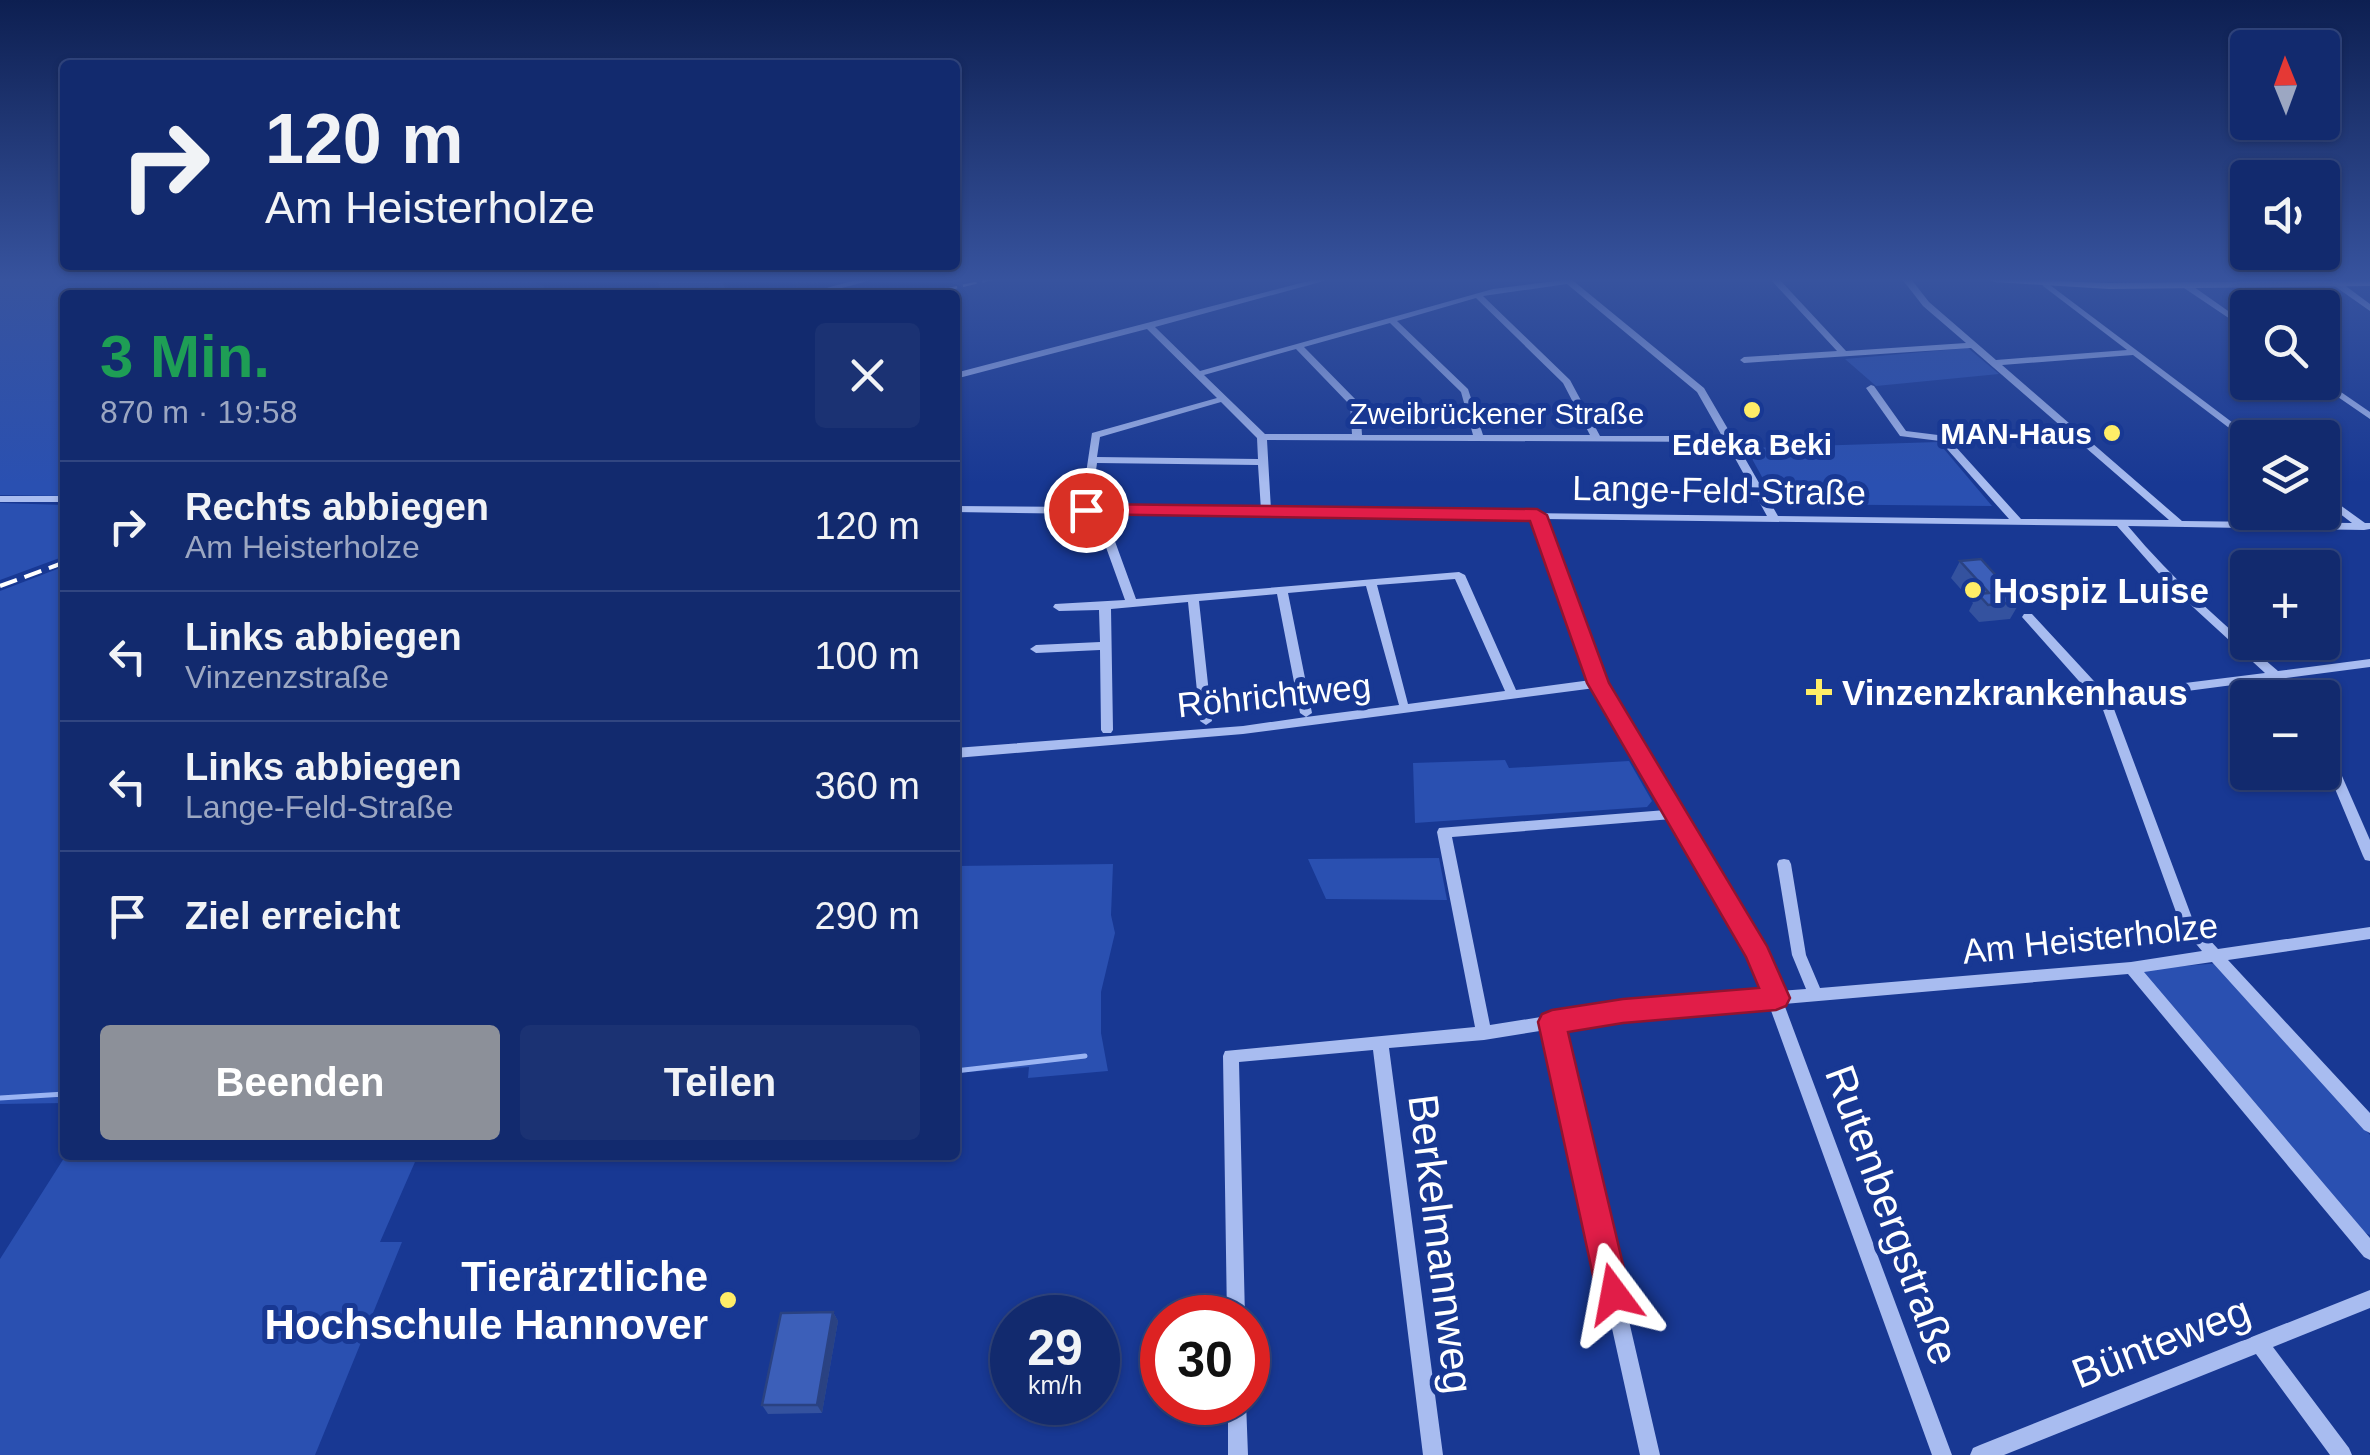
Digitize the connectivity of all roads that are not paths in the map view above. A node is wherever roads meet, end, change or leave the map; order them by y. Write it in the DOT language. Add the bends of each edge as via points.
graph roads {
  1 [pos="1068,347"];
  2 [pos="1170,347"];
  3 [pos="1299,347"];
  4 [pos="1420,347"];
  5 [pos="1531,347"];
  6 [pos="1648,347"];
  7 [pos="1836,347"];
  8 [pos="1946,347"];
  9 [pos="1976,347"];
  10 [pos="2127,347"];
  11 [pos="2134,352"];
  12 [pos="1843,354"];
  13 [pos="1744,360"];
  14 [pos="1994,363"];
  15 [pos="1198,374"];
  16 [pos="960,375"];
  17 [pos="1871,388"];
  18 [pos="2340,395"];
  19 [pos="1222,399"];
  20 [pos="2370,416"];
  21 [pos="2230,424"];
  22 [pos="1262,437"];
  23 [pos="1357,438"];
  24 [pos="1479,438"];
  25 [pos="1731,438"];
  26 [pos="1596,439"];
  27 [pos="1093,460"];
  28 [pos="1264,462"];
  29 [pos="0,498"];
  30 [pos="60,499"];
  31 [pos="960,508"];
  32 [pos="2340,508"];
  33 [pos="1092,510"];
  34 [pos="1266,512"];
  35 [pos="1537,515"];
  36 [pos="1774,518"];
  37 [pos="2017,521"];
  38 [pos="2120,523"];
  39 [pos="2178,523"];
  40 [pos="2368,528"];
  41 [pos="1371,583"];
  42 [pos="1282,590"];
  43 [pos="1193,598"];
  44 [pos="1132,603"];
  45 [pos="1104,606"];
  46 [pos="1059,607"];
  47 [pos="2028,617"];
  48 [pos="1105,646"];
  49 [pos="1036,649"];
  50 [pos="2370,662"];
  51 [pos="2276,675"];
  52 [pos="1598,683"];
  53 [pos="1512,694"];
  54 [pos="2102,698"];
  55 [pos="1404,702"];
  56 [pos="1306,713"];
  57 [pos="1206,721"];
  58 [pos="1107,730"];
  59 [pos="960,753"];
  60 [pos="2340,786"];
  61 [pos="1676,814"];
  62 [pos="2370,856"];
  63 [pos="1784,864"];
  64 [pos="2370,933"];
  65 [pos="2217,954"];
  66 [pos="2131,968"];
  67 [pos="1816,994"];
  68 [pos="1776,998"];
  69 [pos="1552,1022"];
  70 [pos="1484,1033"];
  71 [pos="1380,1042"];
  72 [pos="2370,1125"];
  73 [pos="2370,1251"];
  74 [pos="1236,1295"];
  75 [pos="2370,1299"];
  76 [pos="2260,1344"];
  77 [pos="1237,1425"];
  78 [pos="1238,1455"];
  79 [pos="1433,1455"];
  80 [pos="1650,1455"];
  81 [pos="1942,1455"];
  82 [pos="1980,1455"];
  83 [pos="2342,1455"];
  1 -- 16 [label="street"];
  2 -- 15 [label="street"];
  3 -- 15 [label="street"];
  3 -- 23 [label="street" via="1354,404"];
  4 -- 24 [label="street" via="1466,391"];
  5 -- 26 [label="street" via="1567,382"];
  6 -- 25 [label="street" via="1701,390"];
  7 -- 12 [label="street"];
  8 -- 12 [label="street"];
  9 -- 14 [label="street"];
  10 -- 11 [label="street"];
  11 -- 14 [label="street"];
  11 -- 21 [label="street"];
  12 -- 13 [label="street"];
  14 -- 39 [label="street"];
  15 -- 19 [label="street"];
  17 -- 37 [label="street" via="1902,434 1943,438"];
  18 -- 20 [label="street"];
  19 -- 22 [label="street"];
  19 -- 27 [label="street" via="1096,434"];
  22 -- 23 [label="street, Zweibrückener Straße"];
  22 -- 28 [label="street"];
  23 -- 24 [label="street, Zweibrückener Straße"];
  24 -- 26 [label="street, Zweibrückener Straße"];
  25 -- 26 [label="street, Zweibrückener Straße"];
  25 -- 36 [label="street"];
  27 -- 28 [label="street"];
  27 -- 33 [label="street"];
  28 -- 34 [label="street"];
  29 -- 30 [label="street"];
  31 -- 33 [label="street, Lange-Feld-Straße"];
  32 -- 40 [label="street"];
  33 -- 34 [label="street, Lange-Feld-Straße"];
  33 -- 44 [label="street"];
  34 -- 35 [label="street, Lange-Feld-Straße"];
  35 -- 36 [label="street, Lange-Feld-Straße"];
  35 -- 52 [label="street, Rutenbergstraße"];
  36 -- 37 [label="street, Lange-Feld-Straße"];
  37 -- 38 [label="street, Lange-Feld-Straße"];
  38 -- 39 [label="street, Lange-Feld-Straße"];
  38 -- 51 [label="street" via="2203,612"];
  39 -- 40 [label="street, Lange-Feld-Straße"];
  41 -- 42 [label="street"];
  41 -- 53 [label="street" via="1460,575"];
  41 -- 55 [label="street"];
  42 -- 43 [label="street"];
  42 -- 56 [label="street"];
  43 -- 44 [label="street"];
  43 -- 57 [label="street"];
  44 -- 45 [label="street"];
  45 -- 46 [label="street"];
  45 -- 48 [label="street"];
  47 -- 54 [label="street"];
  48 -- 49 [label="street"];
  48 -- 58 [label="street"];
  50 -- 51 [label="street"];
  51 -- 54 [label="street"];
  52 -- 53 [label="street, Röhrichtweg"];
  52 -- 61 [label="street, Rutenbergstraße"];
  53 -- 59 [label="street, Röhrichtweg" via="1208,734"];
  54 -- 65 [label="street" via="2188,926"];
  60 -- 62 [label="street"];
  61 -- 68 [label="street, Rutenbergstraße" via="1758,954"];
  61 -- 70 [label="street" via="1444,832"];
  63 -- 67 [label="street" via="1799,955"];
  64 -- 65 [label="street, Am Heisterholze"];
  65 -- 66 [label="street, Am Heisterholze"];
  65 -- 72 [label="street"];
  66 -- 67 [label="street, Am Heisterholze"];
  66 -- 73 [label="street"];
  67 -- 68 [label="street, Am Heisterholze"];
  68 -- 69 [label="street, Am Heisterholze"];
  68 -- 81 [label="street, Rutenbergstraße"];
  69 -- 70 [label="street, Am Heisterholze"];
  69 -- 80 [label="street"];
  70 -- 71 [label="street, Am Heisterholze"];
  71 -- 74 [label="street, Am Heisterholze" via="1231,1056"];
  71 -- 79 [label="street, Berkelmannweg"];
  75 -- 76 [label="street, Bünteweg"];
  76 -- 82 [label="street, Bünteweg"];
  76 -- 83 [label="street"];
  77 -- 78 [label="street"];
}
